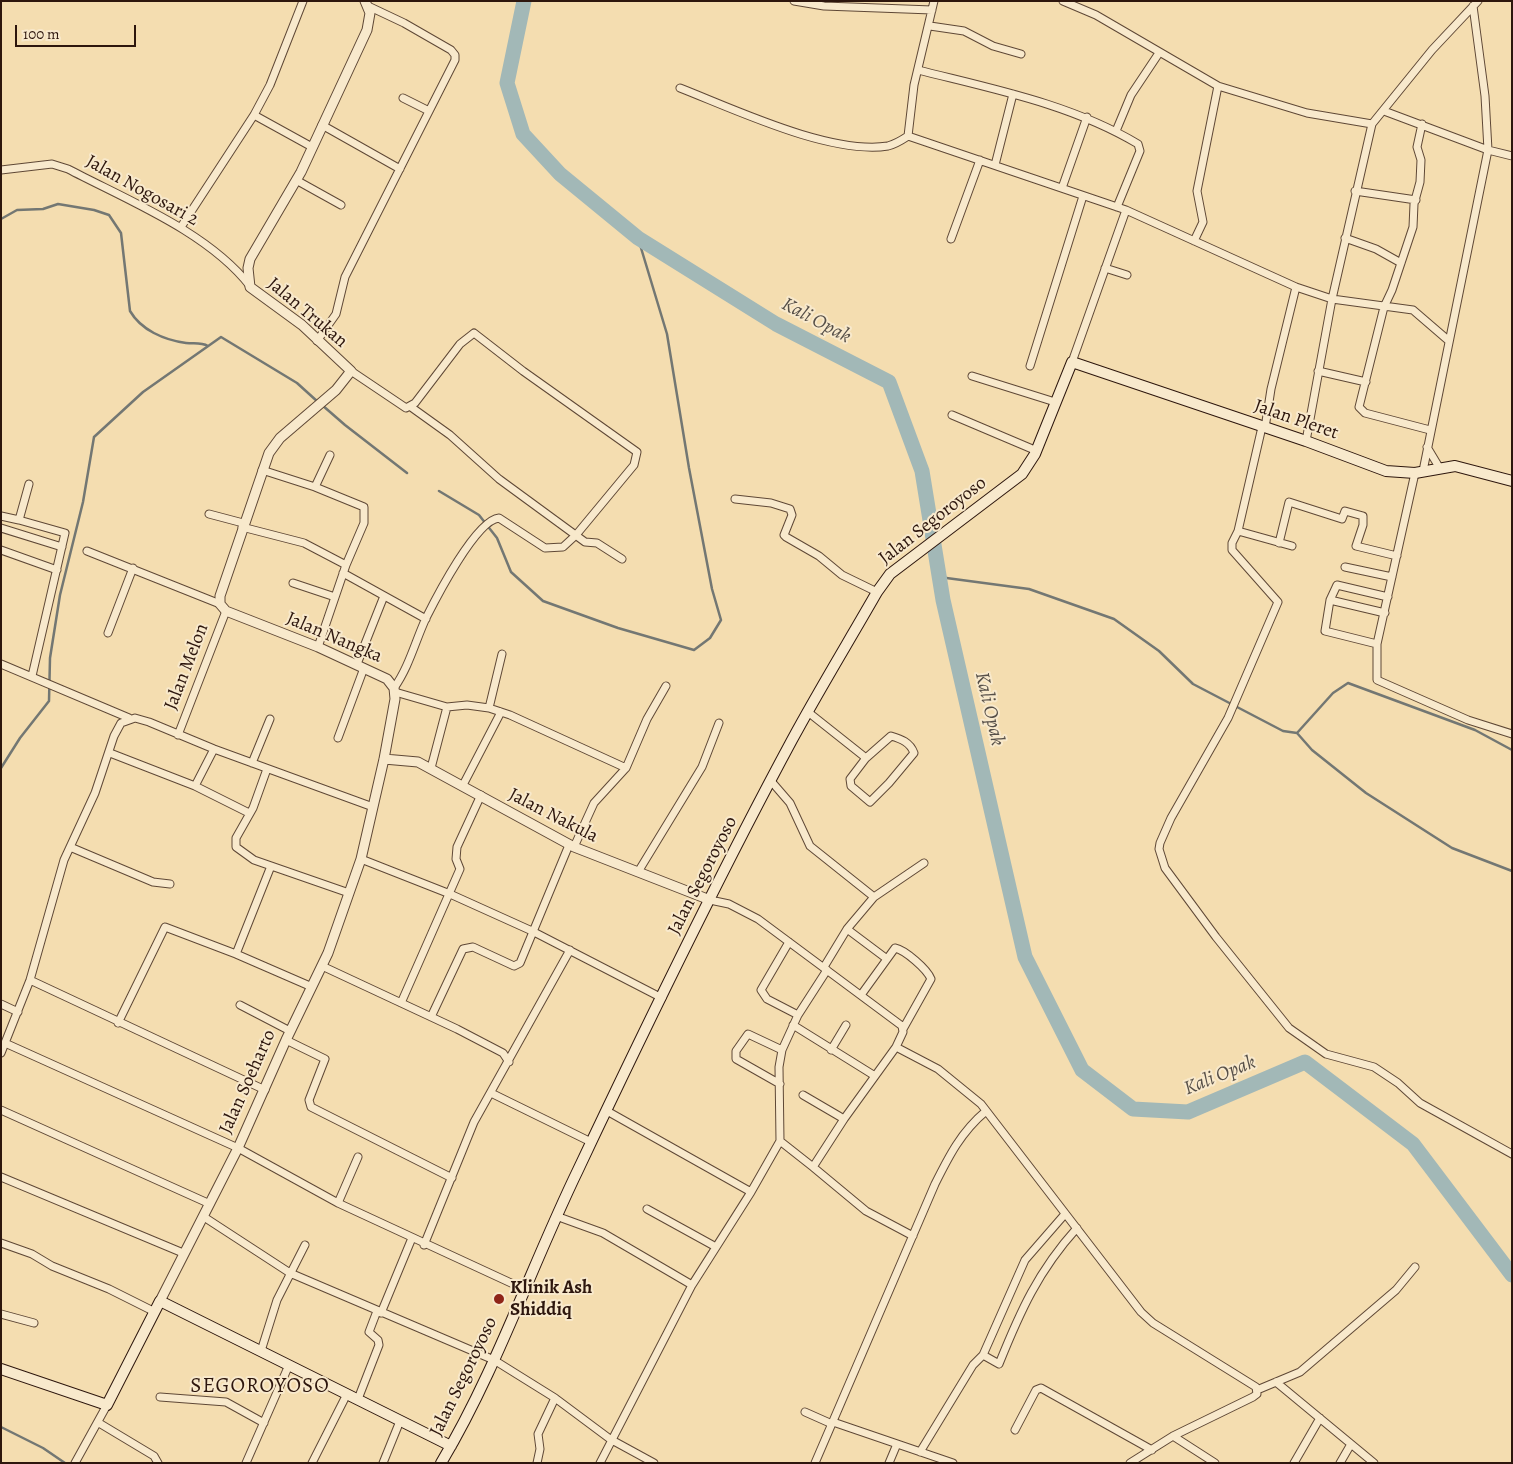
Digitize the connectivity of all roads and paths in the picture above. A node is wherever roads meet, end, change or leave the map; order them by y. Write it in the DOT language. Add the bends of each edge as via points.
graph roads {
  1 [pos="303,1"];
  2 [pos="794,1"];
  3 [pos="934,1"];
  4 [pos="1062,1"];
  5 [pos="366,4"];
  6 [pos="1476,4"];
  7 [pos="864,5"];
  8 [pos="932,10"];
  9 [pos="930,26"];
  10 [pos="1159,53"];
  11 [pos="1021,54"];
  12 [pos="918,70"];
  13 [pos="1218,86"];
  14 [pos="680,88"];
  15 [pos="1013,94"];
  16 [pos="403,98"];
  17 [pos="429,111"];
  18 [pos="1384,111"];
  19 [pos="254,115"];
  20 [pos="1087,117"];
  21 [pos="1372,124"];
  22 [pos="1422,124"];
  23 [pos="322,125"];
  24 [pos="1116,131"];
  25 [pos="908,136"];
  26 [pos="312,147"];
  27 [pos="1488,150"];
  28 [pos="1512,156"];
  29 [pos="980,160"];
  30 [pos="995,165"];
  31 [pos="400,169"];
  32 [pos="1,170"];
  33 [pos="296,180"];
  34 [pos="1062,188"];
  35 [pos="1356,191"];
  36 [pos="1083,196"];
  37 [pos="1416,200"];
  38 [pos="341,205"];
  39 [pos="1117,207"];
  40 [pos="1126,210"];
  41 [pos="181,227"];
  42 [pos="1345,238"];
  43 [pos="951,239"];
  44 [pos="1194,241"];
  45 [pos="1402,263"];
  46 [pos="1105,268"];
  47 [pos="1127,275"];
  48 [pos="250,287"];
  49 [pos="1296,287"];
  50 [pos="1332,299"];
  51 [pos="1384,307"];
  52 [pos="317,341"];
  53 [pos="1449,341"];
  54 [pos="1072,362"];
  55 [pos="1030,366"];
  56 [pos="352,370"];
  57 [pos="1318,371"];
  58 [pos="972,376"];
  59 [pos="1366,382"];
  60 [pos="1055,402"];
  61 [pos="411,407"];
  62 [pos="952,416"];
  63 [pos="1264,428"];
  64 [pos="1430,430"];
  65 [pos="1306,441"];
  66 [pos="1426,447"];
  67 [pos="1037,451"];
  68 [pos="330,455"];
  69 [pos="1438,467"];
  70 [pos="262,470"];
  71 [pos="1419,472"];
  72 [pos="1512,481"];
  73 [pos="29,484"];
  74 [pos="315,487"];
  75 [pos="735,499"];
  76 [pos="209,514"];
  77 [pos="1,516"];
  78 [pos="19,520"];
  79 [pos="242,525"];
  80 [pos="1,528"];
  81 [pos="1238,531"];
  82 [pos="576,535"];
  83 [pos="1278,543"];
  84 [pos="62,546"];
  85 [pos="1292,546"];
  86 [pos="1,550"];
  87 [pos="87,550"];
  88 [pos="1397,556"];
  89 [pos="622,559"];
  90 [pos="346,565"];
  91 [pos="1345,567"];
  92 [pos="133,568"];
  93 [pos="57,570"];
  94 [pos="343,573"];
  95 [pos="1392,577"];
  96 [pos="293,583"];
  97 [pos="877,592"];
  98 [pos="384,596"];
  99 [pos="1388,597"];
  100 [pos="335,598"];
  101 [pos="1330,600"];
  102 [pos="223,608"];
  103 [pos="1385,613"];
  104 [pos="426,619"];
  105 [pos="108,633"];
  106 [pos="1377,644"];
  107 [pos="318,647"];
  108 [pos="502,654"];
  109 [pos="1,664"];
  110 [pos="361,666"];
  111 [pos="35,678"];
  112 [pos="666,686"];
  113 [pos="394,690"];
  114 [pos="447,707"];
  115 [pos="489,708"];
  116 [pos="501,712"];
  117 [pos="808,712"];
  118 [pos="129,718"];
  119 [pos="270,719"];
  120 [pos="719,723"];
  121 [pos="1512,734"];
  122 [pos="178,735"];
  123 [pos="338,738"];
  124 [pos="214,749"];
  125 [pos="110,753"];
  126 [pos="866,758"];
  127 [pos="384,759"];
  128 [pos="252,763"];
  129 [pos="431,768"];
  130 [pos="626,768"];
  131 [pos="267,769"];
  132 [pos="771,781"];
  133 [pos="463,785"];
  134 [pos="195,786"];
  135 [pos="480,795"];
  136 [pos="373,807"];
  137 [pos="249,813"];
  138 [pos="572,846"];
  139 [pos="70,847"];
  140 [pos="361,859"];
  141 [pos="924,863"];
  142 [pos="271,866"];
  143 [pos="638,872"];
  144 [pos="170,884"];
  145 [pos="349,893"];
  146 [pos="450,894"];
  147 [pos="874,898"];
  148 [pos="710,900"];
  149 [pos="847,928"];
  150 [pos="532,931"];
  151 [pos="789,942"];
  152 [pos="570,950"];
  153 [pos="236,954"];
  154 [pos="887,959"];
  155 [pos="322,966"];
  156 [pos="825,969"];
  157 [pos="30,980"];
  158 [pos="312,987"];
  159 [pos="861,995"];
  160 [pos="662,998"];
  161 [pos="401,1003"];
  162 [pos="1,1004"];
  163 [pos="240,1005"];
  164 [pos="18,1012"];
  165 [pos="798,1015"];
  166 [pos="431,1017"];
  167 [pos="118,1023"];
  168 [pos="793,1025"];
  169 [pos="846,1025"];
  170 [pos="903,1028"];
  171 [pos="290,1031"];
  172 [pos="286,1040"];
  173 [pos="5,1043"];
  174 [pos="896,1047"];
  175 [pos="782,1050"];
  176 [pos="831,1050"];
  177 [pos="1,1053"];
  178 [pos="509,1062"];
  179 [pos="875,1076"];
  180 [pos="780,1084"];
  181 [pos="265,1090"];
  182 [pos="491,1093"];
  183 [pos="803,1095"];
  184 [pos="1,1110"];
  185 [pos="606,1111"];
  186 [pos="986,1111"];
  187 [pos="844,1119"];
  188 [pos="780,1141"];
  189 [pos="591,1142"];
  190 [pos="238,1148"];
  191 [pos="1512,1154"];
  192 [pos="358,1157"];
  193 [pos="813,1167"];
  194 [pos="1,1177"];
  195 [pos="452,1178"];
  196 [pos="751,1192"];
  197 [pos="338,1203"];
  198 [pos="210,1204"];
  199 [pos="647,1209"];
  200 [pos="1065,1214"];
  201 [pos="204,1216"];
  202 [pos="556,1216"];
  203 [pos="1076,1228"];
  204 [pos="913,1236"];
  205 [pos="412,1238"];
  206 [pos="1,1243"];
  207 [pos="424,1244"];
  208 [pos="305,1246"];
  209 [pos="716,1247"];
  210 [pos="183,1253"];
  211 [pos="1415,1267"];
  212 [pos="290,1273"];
  213 [pos="692,1285"];
  214 [pos="524,1289"];
  215 [pos="160,1301"];
  216 [pos="155,1312"];
  217 [pos="379,1312"];
  218 [pos="1,1314"];
  219 [pos="34,1323"];
  220 [pos="261,1351"];
  221 [pos="983,1355"];
  222 [pos="494,1360"];
  223 [pos="289,1366"];
  224 [pos="1,1369"];
  225 [pos="1276,1382"];
  226 [pos="1257,1390"];
  227 [pos="347,1394"];
  228 [pos="160,1397"];
  229 [pos="555,1398"];
  230 [pos="358,1400"];
  231 [pos="108,1405"];
  232 [pos="805,1412"];
  233 [pos="1320,1418"];
  234 [pos="400,1421"];
  235 [pos="264,1422"];
  236 [pos="99,1423"];
  237 [pos="833,1423"];
  238 [pos="1015,1430"];
  239 [pos="1173,1436"];
  240 [pos="610,1439"];
  241 [pos="897,1444"];
  242 [pos="1351,1444"];
  243 [pos="451,1446"];
  244 [pos="1152,1450"];
  245 [pos="920,1452"];
  246 [pos="75,1463"];
  247 [pos="158,1463"];
  248 [pos="246,1463"];
  249 [pos="312,1463"];
  250 [pos="383,1463"];
  251 [pos="441,1463"];
  252 [pos="538,1463"];
  253 [pos="600,1463"];
  254 [pos="654,1463"];
  255 [pos="815,1463"];
  256 [pos="888,1463"];
  257 [pos="953,1463"];
  258 [pos="1130,1463"];
  259 [pos="1215,1463"];
  260 [pos="1294,1463"];
  261 [pos="1340,1463"];
  262 [pos="1374,1463"];
  1 -- 19 [label="street" via="270,85"];
  2 -- 7 [label="street"];
  3 -- 8 [label="street"];
  4 -- 10 [label="street" via="1096,15"];
  5 -- 17 [label="street" via="455,55"];
  5 -- 23 [label="street, Jalan Trukan" via="370,21 367,30"];
  6 -- 18 [label="street" via="1432,50"];
  6 -- 27 [label="street"];
  7 -- 8 [label="street"];
  8 -- 9 [label="street"];
  9 -- 11 [label="street" via="964,31 993,46"];
  9 -- 12 [label="street"];
  10 -- 13 [label="street"];
  10 -- 24 [label="street" via="1131,95"];
  12 -- 15 [label="street"];
  12 -- 25 [label="street"];
  13 -- 21 [label="street" via="1307,113"];
  13 -- 44 [label="street" via="1197,191 1203,222"];
  14 -- 25 [label="street" via="790,131 824,140 875,146 898,143"];
  15 -- 20 [label="street"];
  15 -- 30 [label="street"];
  16 -- 17 [label="street"];
  17 -- 31 [label="street"];
  18 -- 21 [label="street"];
  18 -- 22 [label="street"];
  19 -- 26 [label="street"];
  19 -- 41 [label="street"];
  20 -- 24 [label="street"];
  20 -- 34 [label="street"];
  21 -- 35 [label="street"];
  22 -- 27 [label="street"];
  22 -- 37 [label="street" via="1416,147 1421,167"];
  23 -- 26 [label="street, Jalan Trukan"];
  23 -- 31 [label="street"];
  24 -- 39 [label="street" via="1140,148"];
  25 -- 29 [label="street"];
  26 -- 33 [label="street, Jalan Trukan"];
  27 -- 28 [label="street"];
  27 -- 53 [label="street"];
  29 -- 30 [label="street"];
  29 -- 43 [label="street"];
  30 -- 34 [label="street"];
  31 -- 52 [label="street" via="345,277 336,314"];
  32 -- 41 [label="street, Jalan Nogosari 2" via="52,164 68,169"];
  33 -- 38 [label="street"];
  33 -- 48 [label="street, Jalan Trukan" via="250,259"];
  34 -- 36 [label="street"];
  35 -- 37 [label="street"];
  35 -- 42 [label="street"];
  36 -- 39 [label="street"];
  36 -- 55 [label="street"];
  37 -- 45 [label="street" via="1413,227"];
  39 -- 40 [label="street"];
  40 -- 44 [label="street"];
  40 -- 46 [label="street"];
  41 -- 48 [label="street, Jalan Nogosari 2" via="238,272"];
  42 -- 45 [label="street"];
  42 -- 50 [label="street"];
  44 -- 49 [label="street"];
  45 -- 51 [label="street"];
  46 -- 47 [label="street"];
  46 -- 54 [label="street"];
  48 -- 52 [label="street, Jalan Trukan" via="302,325"];
  49 -- 50 [label="street"];
  49 -- 63 [label="street"];
  50 -- 51 [label="street"];
  50 -- 57 [label="street"];
  51 -- 53 [label="street" via="1413,310"];
  51 -- 59 [label="street"];
  52 -- 56 [label="street, Jalan Trukan"];
  53 -- 64 [label="street"];
  54 -- 60 [label="main road, Jalan Segoroyoso"];
  54 -- 63 [label="main road, Jalan Pleret"];
  56 -- 61 [label="street" via="402,407"];
  56 -- 70 [label="street, Jalan Trukan" via="336,390 280,438"];
  57 -- 59 [label="street"];
  57 -- 65 [label="street"];
  58 -- 60 [label="street"];
  59 -- 64 [label="street" via="1360,404 1362,412"];
  60 -- 67 [label="main road, Jalan Segoroyoso"];
  61 -- 82 [label="street" via="450,435 499,479"];
  61 -- 82 [label="street" via="460,344 474,333 627,443 637,452 634,465"];
  62 -- 67 [label="street"];
  63 -- 65 [label="main road, Jalan Pleret"];
  63 -- 81 [label="street"];
  64 -- 66 [label="street"];
  65 -- 71 [label="main road, Jalan Pleret" via="1386,471"];
  66 -- 69 [label="street"];
  66 -- 71 [label="street"];
  67 -- 97 [label="main road, Jalan Segoroyoso" via="1022,474 890,574"];
  68 -- 74 [label="street"];
  69 -- 71 [label="main road, Jalan Pleret"];
  69 -- 72 [label="main road, Jalan Pleret" via="1455,466"];
  70 -- 74 [label="street"];
  70 -- 79 [label="street, Jalan Trukan"];
  71 -- 88 [label="street"];
  73 -- 78 [label="street"];
  74 -- 90 [label="street" via="364,507 364,523"];
  75 -- 97 [label="street" via="771,503 790,509 792,515 786,537 819,556 842,575"];
  76 -- 79 [label="street"];
  77 -- 78 [label="street"];
  78 -- 84 [label="street" via="64,532"];
  79 -- 90 [label="street" via="304,543"];
  79 -- 102 [label="street, Jalan Trukan" via="220,596"];
  80 -- 84 [label="street"];
  81 -- 83 [label="street"];
  81 -- 191 [label="street" via="1232,550 1278,602 1228,718 1160,843 1165,868 1216,938 1289,1028 1326,1054 1374,1067 1420,1103"];
  82 -- 89 [label="street" via="587,543 597,543"];
  82 -- 104 [label="street" via="563,547 545,548 526,538 503,519 495,518 482,528 461,554"];
  83 -- 85 [label="street"];
  83 -- 88 [label="street" via="1288,502 1342,519 1345,511 1363,516 1356,546"];
  84 -- 93 [label="street"];
  86 -- 93 [label="street"];
  87 -- 92 [label="street"];
  88 -- 95 [label="street"];
  90 -- 94 [label="street"];
  91 -- 95 [label="street"];
  92 -- 102 [label="street"];
  92 -- 105 [label="street"];
  93 -- 111 [label="street"];
  94 -- 98 [label="street"];
  94 -- 100 [label="street"];
  95 -- 99 [label="street"];
  96 -- 100 [label="street"];
  97 -- 117 [label="main road, Jalan Segoroyoso"];
  98 -- 104 [label="street"];
  98 -- 110 [label="street"];
  99 -- 101 [label="street" via="1337,585"];
  99 -- 103 [label="street"];
  100 -- 107 [label="street"];
  101 -- 103 [label="street"];
  101 -- 106 [label="street" via="1326,631"];
  102 -- 107 [label="street, Jalan Nangka"];
  102 -- 122 [label="street, Jalan Melon"];
  103 -- 106 [label="street"];
  104 -- 113 [label="street"];
  106 -- 121 [label="street" via="1377,680 1468,720"];
  107 -- 110 [label="street, Jalan Nangka"];
  108 -- 115 [label="street"];
  109 -- 111 [label="street"];
  110 -- 113 [label="street, Jalan Nangka" via="387,678"];
  110 -- 123 [label="street"];
  111 -- 118 [label="street"];
  112 -- 130 [label="street" via="647,719"];
  113 -- 114 [label="street"];
  113 -- 127 [label="street"];
  114 -- 115 [label="street" via="467,704"];
  114 -- 129 [label="street"];
  115 -- 116 [label="street"];
  116 -- 130 [label="street"];
  116 -- 133 [label="street"];
  117 -- 126 [label="street"];
  117 -- 132 [label="main road, Jalan Segoroyoso"];
  118 -- 122 [label="street" via="149,722"];
  118 -- 125 [label="street" via="114,736"];
  119 -- 128 [label="street"];
  120 -- 143 [label="street" via="702,767"];
  122 -- 124 [label="street"];
  124 -- 128 [label="street"];
  124 -- 134 [label="street"];
  125 -- 134 [label="street"];
  125 -- 139 [label="street"];
  126 -- 126 [label="street" via="850,779 851,786 870,802 914,753 902,739 891,736"];
  127 -- 129 [label="street, Jalan Nakula" via="418,762"];
  127 -- 136 [label="street, Jalan Soeharto"];
  128 -- 131 [label="street"];
  129 -- 133 [label="street, Jalan Nakula"];
  130 -- 138 [label="street" via="594,803"];
  131 -- 136 [label="street"];
  131 -- 137 [label="street"];
  132 -- 147 [label="street" via="790,803 810,846"];
  132 -- 148 [label="main road, Jalan Segoroyoso"];
  133 -- 135 [label="street, Jalan Nakula"];
  134 -- 137 [label="street"];
  135 -- 138 [label="street, Jalan Nakula"];
  135 -- 146 [label="street" via="457,847 456,859 460,869"];
  136 -- 140 [label="street, Jalan Soeharto"];
  137 -- 142 [label="street" via="236,838 236,847 251,858"];
  138 -- 143 [label="street, Jalan Nakula"];
  138 -- 150 [label="street"];
  139 -- 144 [label="street" via="153,882"];
  139 -- 157 [label="street"];
  140 -- 145 [label="street, Jalan Soeharto"];
  140 -- 146 [label="street"];
  141 -- 147 [label="street"];
  142 -- 145 [label="street"];
  142 -- 153 [label="street"];
  143 -- 148 [label="street, Jalan Nakula"];
  145 -- 155 [label="street, Jalan Soeharto"];
  146 -- 150 [label="street"];
  146 -- 161 [label="street"];
  147 -- 149 [label="street"];
  148 -- 151 [label="street" via="739,908"];
  148 -- 160 [label="main road, Jalan Segoroyoso"];
  149 -- 154 [label="street"];
  149 -- 156 [label="street"];
  150 -- 152 [label="street"];
  150 -- 166 [label="street" via="517,965 473,946 463,949"];
  151 -- 156 [label="street"];
  151 -- 165 [label="street" via="761,990 767,999"];
  152 -- 160 [label="street"];
  152 -- 178 [label="street"];
  153 -- 158 [label="street"];
  153 -- 167 [label="street" via="165,927"];
  154 -- 159 [label="street"];
  154 -- 170 [label="street" via="898,948 931,979"];
  155 -- 158 [label="street, Jalan Soeharto"];
  155 -- 161 [label="street"];
  156 -- 159 [label="street"];
  156 -- 165 [label="street"];
  157 -- 164 [label="street"];
  157 -- 167 [label="street"];
  158 -- 171 [label="street, Jalan Soeharto"];
  159 -- 170 [label="street"];
  160 -- 185 [label="main road, Jalan Segoroyoso"];
  161 -- 166 [label="street"];
  162 -- 164 [label="street"];
  163 -- 171 [label="street"];
  164 -- 173 [label="street"];
  165 -- 168 [label="street"];
  166 -- 178 [label="street" via="503,1053"];
  167 -- 181 [label="street"];
  168 -- 175 [label="street"];
  168 -- 176 [label="street"];
  169 -- 176 [label="street"];
  170 -- 174 [label="street"];
  171 -- 172 [label="street, Jalan Soeharto"];
  172 -- 181 [label="street, Jalan Soeharto"];
  172 -- 195 [label="street" via="325,1059 309,1100 311,1106"];
  173 -- 177 [label="street"];
  173 -- 190 [label="street"];
  174 -- 179 [label="street"];
  174 -- 186 [label="street" via="938,1069 974,1097"];
  175 -- 180 [label="street"];
  175 -- 180 [label="street" via="748,1034 736,1051 736,1059"];
  176 -- 179 [label="street"];
  178 -- 182 [label="street"];
  179 -- 187 [label="street"];
  180 -- 188 [label="street"];
  181 -- 190 [label="street, Jalan Soeharto"];
  182 -- 189 [label="street"];
  182 -- 195 [label="street" via="474,1122"];
  183 -- 187 [label="street"];
  184 -- 198 [label="street"];
  185 -- 189 [label="main road, Jalan Segoroyoso"];
  185 -- 196 [label="street"];
  186 -- 200 [label="street"];
  186 -- 204 [label="street" via="970,1124 956,1143"];
  187 -- 193 [label="street"];
  188 -- 193 [label="street"];
  188 -- 196 [label="street"];
  189 -- 202 [label="main road, Jalan Segoroyoso"];
  190 -- 197 [label="street"];
  190 -- 198 [label="street, Jalan Soeharto"];
  192 -- 197 [label="street"];
  193 -- 204 [label="street" via="866,1211"];
  194 -- 210 [label="street"];
  195 -- 207 [label="street"];
  196 -- 209 [label="street"];
  197 -- 205 [label="street"];
  198 -- 201 [label="street, Jalan Soeharto"];
  199 -- 209 [label="street"];
  200 -- 203 [label="street"];
  200 -- 221 [label="street" via="1025,1260"];
  201 -- 210 [label="street, Jalan Soeharto"];
  201 -- 212 [label="street"];
  202 -- 213 [label="street" via="603,1234"];
  202 -- 214 [label="main road, Jalan Segoroyoso"];
  203 -- 221 [label="street" via="1036,1280 999,1364"];
  203 -- 226 [label="street" via="1153,1323"];
  204 -- 237 [label="street"];
  205 -- 207 [label="street"];
  205 -- 217 [label="street"];
  206 -- 216 [label="street" via="32,1254"];
  207 -- 214 [label="street"];
  208 -- 212 [label="street"];
  209 -- 213 [label="street"];
  210 -- 215 [label="street, Jalan Soeharto"];
  211 -- 225 [label="street" via="1396,1290 1300,1372"];
  212 -- 217 [label="street"];
  212 -- 220 [label="street"];
  213 -- 240 [label="street"];
  214 -- 222 [label="main road, Jalan Segoroyoso"];
  215 -- 216 [label="main road, Jalan Soeharto"];
  215 -- 220 [label="main road"];
  216 -- 231 [label="main road, Jalan Soeharto"];
  217 -- 222 [label="street"];
  217 -- 230 [label="street" via="369,1332 379,1345"];
  218 -- 219 [label="street"];
  220 -- 223 [label="main road"];
  221 -- 245 [label="street" via="973,1365"];
  222 -- 229 [label="street"];
  222 -- 243 [label="main road, Jalan Segoroyoso"];
  223 -- 227 [label="main road"];
  223 -- 235 [label="street"];
  224 -- 231 [label="main road"];
  225 -- 226 [label="street"];
  225 -- 233 [label="street"];
  226 -- 239 [label="street" via="1253,1397"];
  227 -- 230 [label="main road"];
  227 -- 249 [label="street"];
  228 -- 235 [label="street" via="226,1402"];
  229 -- 240 [label="street"];
  229 -- 252 [label="street" via="538,1434"];
  230 -- 234 [label="main road"];
  231 -- 236 [label="street"];
  232 -- 237 [label="street"];
  233 -- 242 [label="street"];
  233 -- 260 [label="street"];
  234 -- 243 [label="main road"];
  234 -- 250 [label="street"];
  235 -- 248 [label="street"];
  236 -- 246 [label="street"];
  236 -- 247 [label="street" via="154,1456"];
  237 -- 241 [label="street"];
  237 -- 255 [label="street"];
  238 -- 244 [label="street" via="1036,1390 1041,1388"];
  239 -- 244 [label="street"];
  239 -- 259 [label="street"];
  240 -- 253 [label="street"];
  240 -- 254 [label="street"];
  241 -- 245 [label="street"];
  241 -- 256 [label="street"];
  242 -- 261 [label="street"];
  242 -- 262 [label="street"];
  243 -- 251 [label="main road, Jalan Segoroyoso"];
  244 -- 258 [label="street"];
  245 -- 257 [label="street"];
}
